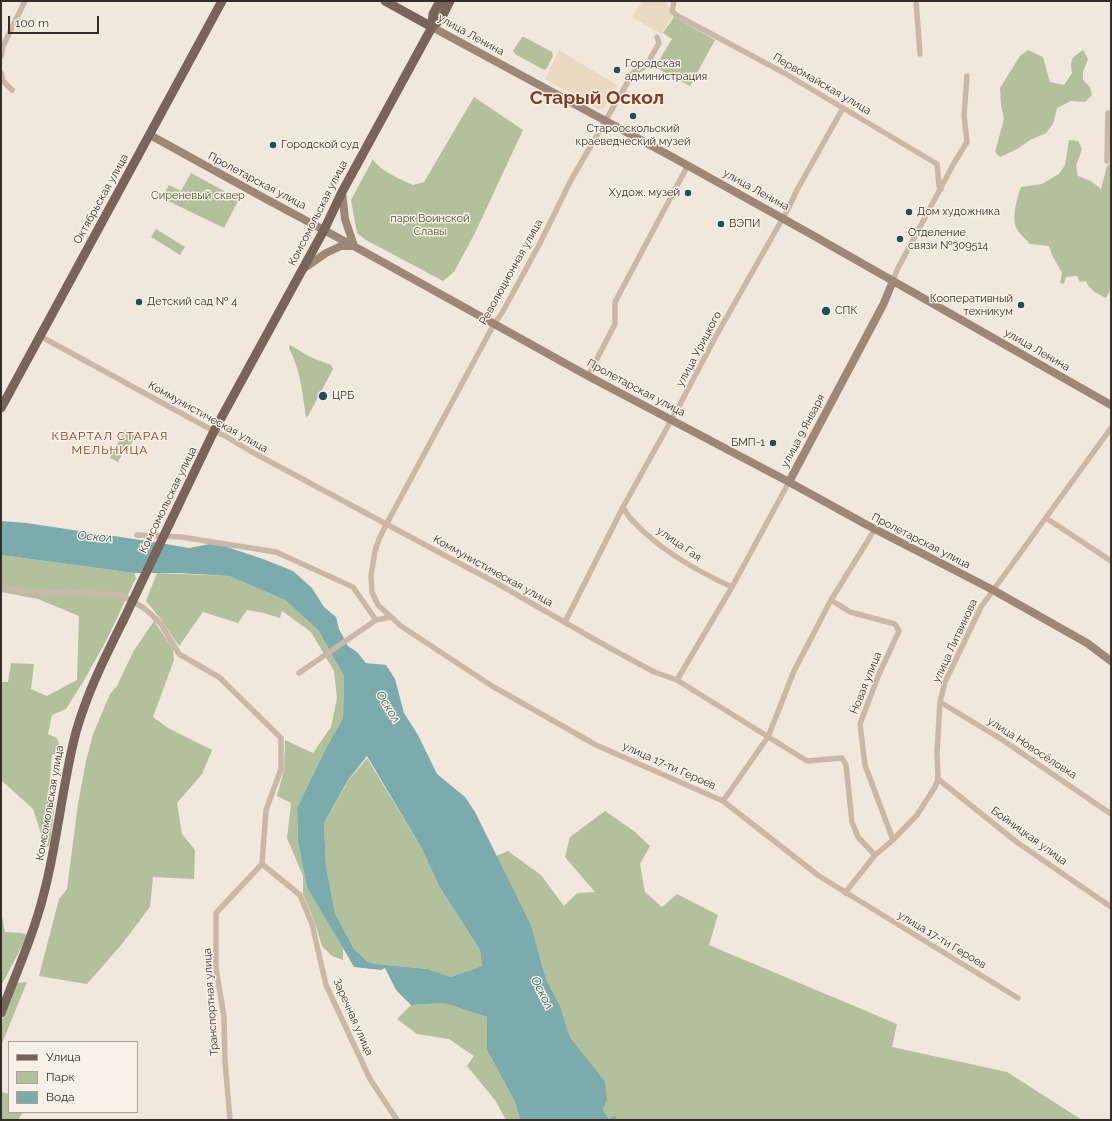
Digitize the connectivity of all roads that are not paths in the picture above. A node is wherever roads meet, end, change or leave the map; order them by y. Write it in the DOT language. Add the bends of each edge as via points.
graph roads {
  1 [pos="25,1"];
  2 [pos="222,1"];
  3 [pos="385,1"];
  4 [pos="440,1"];
  5 [pos="450,1"];
  6 [pos="674,1"];
  7 [pos="916,1"];
  8 [pos="432,27"];
  9 [pos="657,38"];
  10 [pos="920,54"];
  11 [pos="1,57"];
  12 [pos="1,73"];
  13 [pos="967,76"];
  14 [pos="12,90"];
  15 [pos="843,108"];
  16 [pos="1111,113"];
  17 [pos="605,120"];
  18 [pos="150,135"];
  19 [pos="1107,161"];
  20 [pos="688,165"];
  21 [pos="941,188"];
  22 [pos="342,192"];
  23 [pos="783,218"];
  24 [pos="324,230"];
  25 [pos="354,246"];
  26 [pos="303,269"];
  27 [pos="894,281"];
  28 [pos="494,324"];
  29 [pos="40,336"];
  30 [pos="588,376"];
  31 [pos="1111,405"];
  32 [pos="1,408"];
  33 [pos="671,420"];
  34 [pos="1111,428"];
  35 [pos="214,431"];
  36 [pos="789,482"];
  37 [pos="623,507"];
  38 [pos="1046,518"];
  39 [pos="386,524"];
  40 [pos="875,529"];
  41 [pos="137,535"];
  42 [pos="1111,561"];
  43 [pos="1,587"];
  44 [pos="732,587"];
  45 [pos="993,590"];
  46 [pos="831,600"];
  47 [pos="391,618"];
  48 [pos="376,620"];
  49 [pos="565,622"];
  50 [pos="1111,661"];
  51 [pos="299,673"];
  52 [pos="677,680"];
  53 [pos="940,702"];
  54 [pos="768,737"];
  55 [pos="938,779"];
  56 [pos="723,801"];
  57 [pos="1111,814"];
  58 [pos="893,840"];
  59 [pos="875,855"];
  60 [pos="262,864"];
  61 [pos="845,893"];
  62 [pos="1111,907"];
  63 [pos="1018,998"];
  64 [pos="1,1012"];
  65 [pos="230,1120"];
  66 [pos="397,1120"];
  1 -- 11 [label="street" via="2,46"];
  2 -- 18 [label="main road, Октябрьская улица"];
  3 -- 8 [label="main road, улица Ленина"];
  4 -- 8 [label="main road" via="432,14"];
  5 -- 8 [label="main road" via="441,19"];
  6 -- 15 [label="street, Первомайская улица" via="672,11 676,15"];
  7 -- 10 [label="street"];
  8 -- 17 [label="main road, улица Ленина"];
  8 -- 22 [label="main road, Комсомольская улица"];
  9 -- 17 [label="street, Революционная улица" via="659,43 646,66 633,73"];
  12 -- 14 [label="street"];
  13 -- 21 [label="street, улица 9 Января" via="964,115 967,142"];
  15 -- 21 [label="street, Первомайская улица" via="937,164"];
  15 -- 23 [label="street, улица Урицкого"];
  16 -- 19 [label="street" via="1108,113"];
  17 -- 20 [label="main road, улица Ленина"];
  17 -- 28 [label="street, Революционная улица"];
  18 -- 24 [label="main road, Пролетарская улица"];
  18 -- 29 [label="main road, Октябрьская улица"];
  20 -- 23 [label="main road, улица Ленина"];
  20 -- 30 [label="street" via="615,302 615,324"];
  21 -- 27 [label="street, улица 9 Января" via="897,270"];
  22 -- 24 [label="main road, Комсомольская улица"];
  22 -- 25 [label="main road" via="345,219"];
  23 -- 27 [label="main road, улица Ленина"];
  23 -- 33 [label="street, улица Урицкого"];
  24 -- 25 [label="main road, Пролетарская улица"];
  24 -- 26 [label="main road, Комсомольская улица"];
  25 -- 26 [label="main road" via="341,246 321,255"];
  25 -- 28 [label="main road, Пролетарская улица"];
  26 -- 35 [label="main road, Комсомольская улица"];
  27 -- 31 [label="main road, улица Ленина"];
  27 -- 36 [label="main road, улица 9 Января"];
  28 -- 30 [label="main road, Пролетарская улица"];
  28 -- 39 [label="street, Революционная улица"];
  29 -- 32 [label="main road, Октябрьская улица"];
  29 -- 35 [label="street, Коммунистическая улица"];
  30 -- 33 [label="main road, Пролетарская улица"];
  33 -- 36 [label="main road, Пролетарская улица"];
  33 -- 37 [label="street, улица Урицкого"];
  34 -- 38 [label="street, улица Литвинова"];
  35 -- 39 [label="street, Коммунистическая улица"];
  35 -- 64 [label="main road, Комсомольская улица, bridge" via="102,662 87,700 68,764 44,894 26,950"];
  36 -- 40 [label="main road, Пролетарская улица"];
  36 -- 44 [label="street, улица 9 Января"];
  37 -- 44 [label="street, улица Гая" via="633,522 667,550 715,580"];
  37 -- 49 [label="street, улица Урицкого"];
  38 -- 42 [label="street"];
  38 -- 45 [label="street, улица Литвинова"];
  39 -- 47 [label="street, улица 17-ти Героев" via="377,545 371,576 372,592 378,605"];
  39 -- 49 [label="street, Коммунистическая улица"];
  40 -- 45 [label="main road, Пролетарская улица"];
  40 -- 46 [label="street"];
  41 -- 48 [label="street" via="181,537 276,552 353,587"];
  43 -- 60 [label="street" via="39,594 67,592 121,595 154,616 179,654 219,677 281,738 281,769 266,810"];
  44 -- 52 [label="street, улица 9 Января"];
  45 -- 50 [label="main road, Пролетарская улица" via="1087,643"];
  45 -- 53 [label="street, улица Литвинова" via="981,607 945,682"];
  46 -- 54 [label="street" via="794,671"];
  46 -- 58 [label="street, Новая улица" via="850,612 895,624 899,631 860,724 865,765"];
  47 -- 48 [label="street"];
  47 -- 56 [label="street, улица 17-ти Героев" via="492,686 596,745"];
  48 -- 51 [label="street"];
  49 -- 52 [label="street, Коммунистическая улица" via="654,672"];
  52 -- 54 [label="street, Коммунистическая улица"];
  53 -- 55 [label="street, улица Литвинова"];
  53 -- 57 [label="street, улица Новосёловка" via="1002,739"];
  54 -- 56 [label="street"];
  54 -- 59 [label="street, Коммунистическая улица" via="807,761 842,758 846,765 852,822 858,837"];
  55 -- 58 [label="street, улица Литвинова" via="917,815"];
  55 -- 62 [label="street, Бойницкая улица" via="1018,843"];
  56 -- 61 [label="street, улица 17-ти Героев" via="819,876"];
  58 -- 59 [label="street, улица Литвинова"];
  59 -- 61 [label="street, улица Литвинова"];
  60 -- 65 [label="street, Транспортная улица" via="216,913 216,968 224,1017"];
  60 -- 66 [label="street, Заречная улица" via="300,895 312,924 326,985 370,1079"];
  61 -- 63 [label="street, улица 17-ти Героев"];
}
